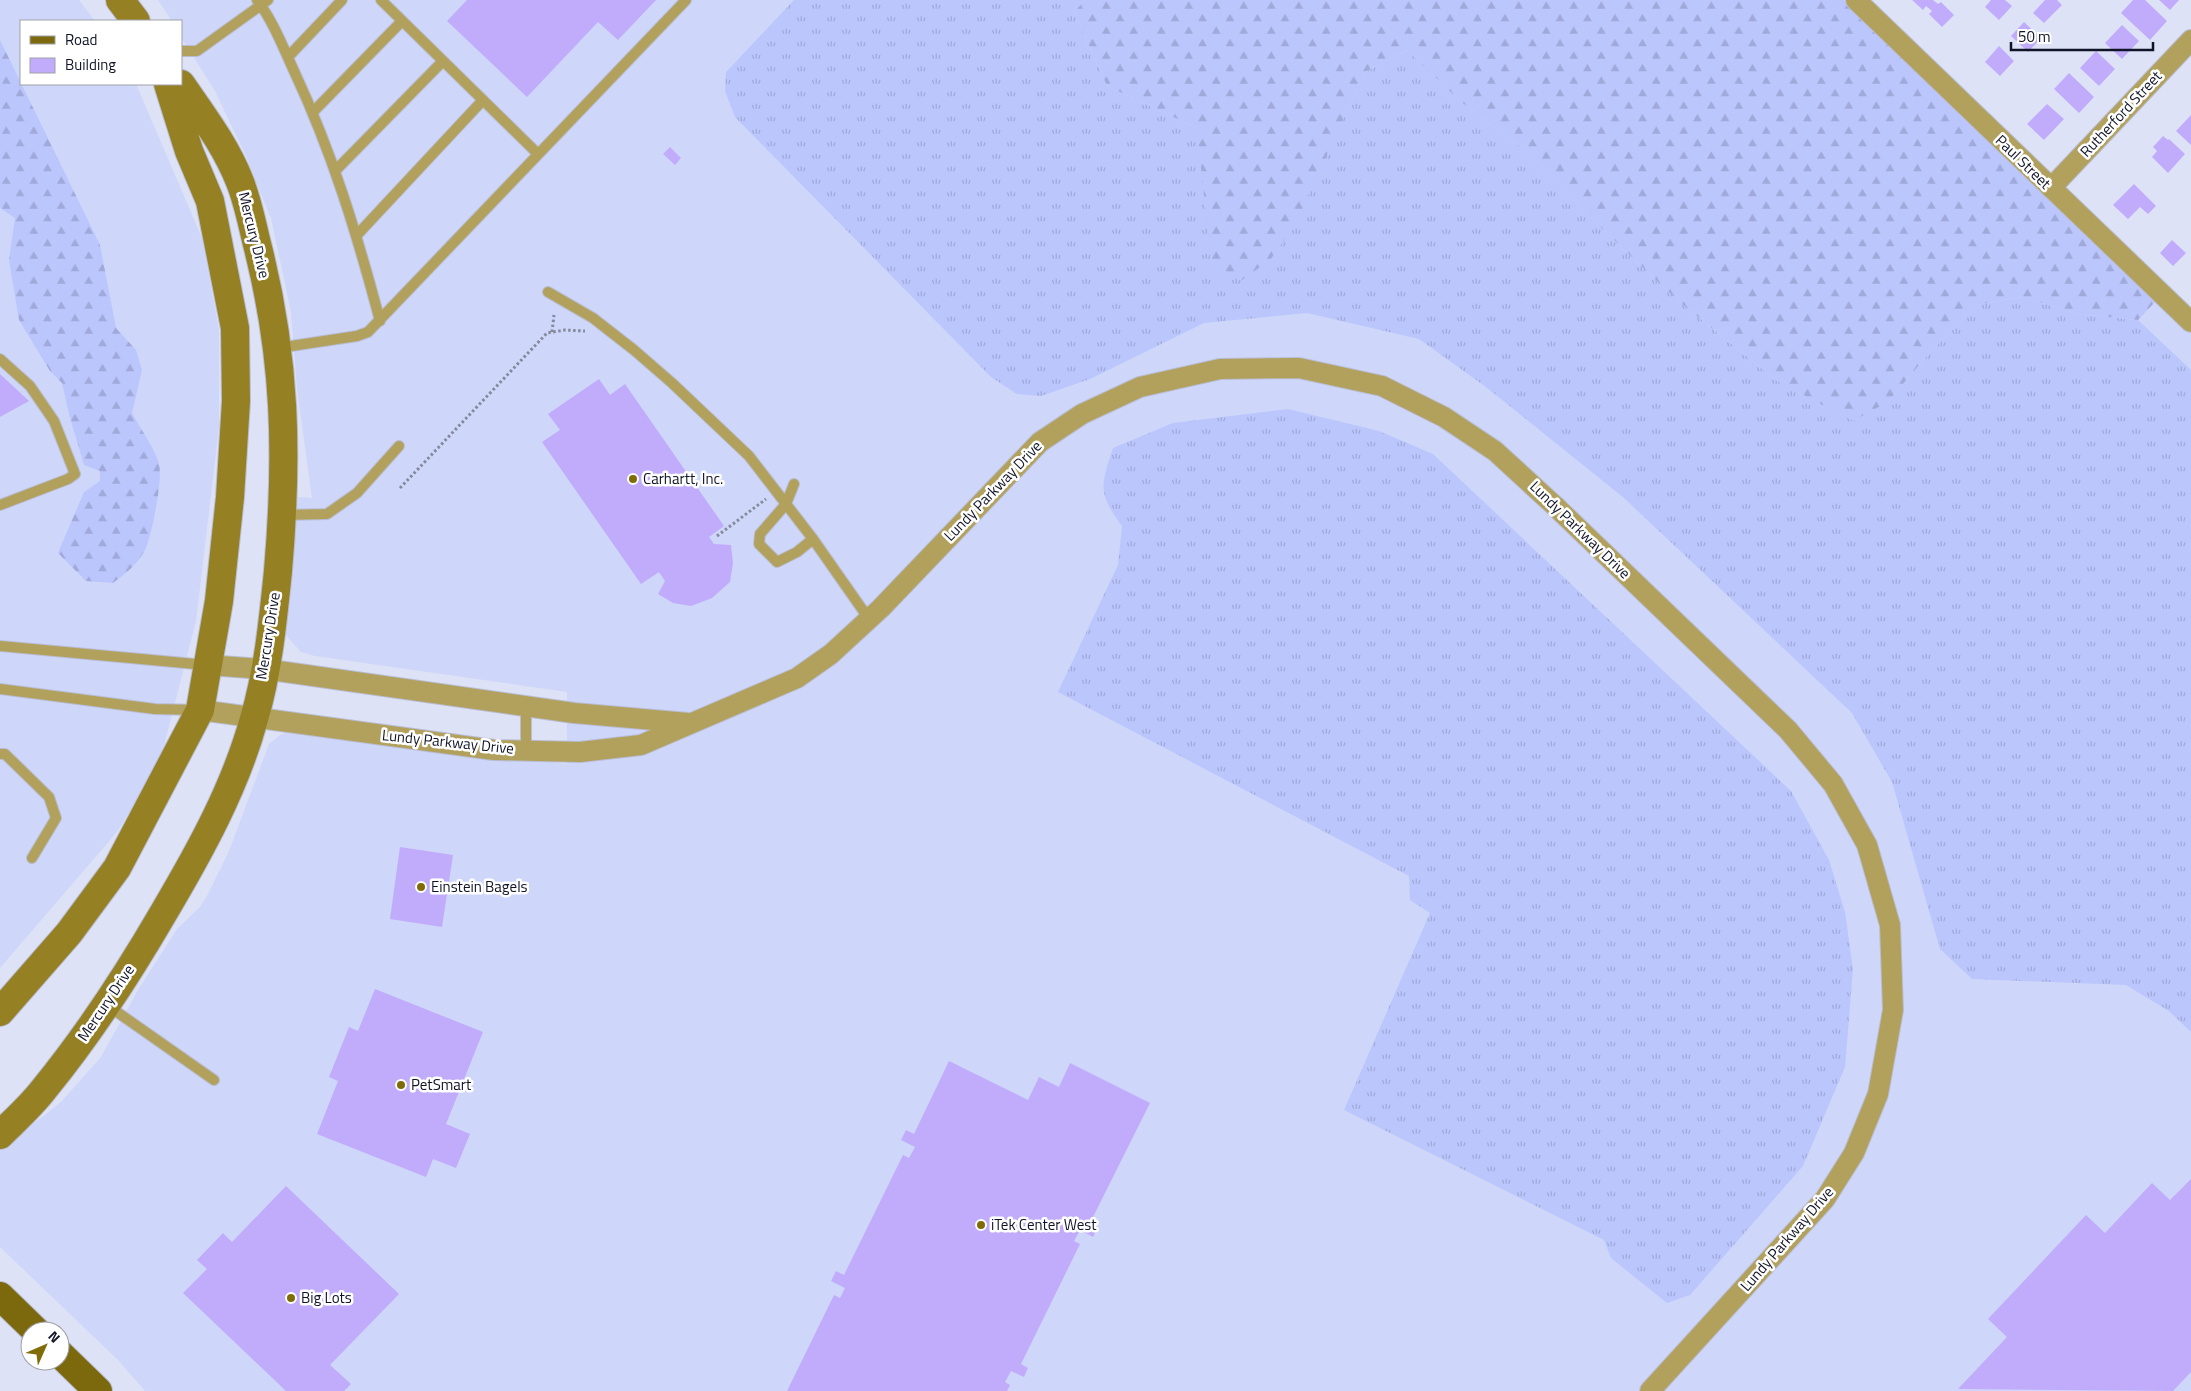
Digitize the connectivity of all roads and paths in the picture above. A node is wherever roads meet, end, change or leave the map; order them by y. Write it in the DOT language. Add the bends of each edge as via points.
graph roads {
  1 [pos="120,0"];
  2 [pos="342,0"];
  3 [pos="381,0"];
  4 [pos="686,0"];
  5 [pos="1856,0"];
  6 [pos="262,2"];
  7 [pos="135,20"];
  8 [pos="402,21"];
  9 [pos="2191,40"];
  10 [pos="182,51"];
  11 [pos="288,57"];
  12 [pos="443,61"];
  13 [pos="168,85"];
  14 [pos="181,85"];
  15 [pos="483,100"];
  16 [pos="313,112"];
  17 [pos="538,154"];
  18 [pos="336,170"];
  19 [pos="2051,188"];
  20 [pos="357,235"];
  21 [pos="548,292"];
  22 [pos="554,315"];
  23 [pos="380,321"];
  24 [pos="2191,322"];
  25 [pos="587,331"];
  26 [pos="552,332"];
  27 [pos="278,348"];
  28 [pos="0,359"];
  29 [pos="399,446"];
  30 [pos="794,484"];
  31 [pos="400,488"];
  32 [pos="761,492"];
  33 [pos="786,504"];
  34 [pos="0,505"];
  35 [pos="282,515"];
  36 [pos="716,536"];
  37 [pos="813,539"];
  38 [pos="869,619"];
  39 [pos="0,646"];
  40 [pos="207,665"];
  41 [pos="264,669"];
  42 [pos="0,689"];
  43 [pos="526,706"];
  44 [pos="200,710"];
  45 [pos="255,718"];
  46 [pos="693,723"];
  47 [pos="526,751"];
  48 [pos="0,754"];
  49 [pos="32,858"];
  50 [pos="106,1004"];
  51 [pos="0,1012"];
  52 [pos="214,1080"];
  53 [pos="0,1135"];
  54 [pos="0,1296"];
  55 [pos="26,1321"];
  56 [pos="70,1364"];
  57 [pos="98,1391"];
  58 [pos="1650,1391"];
  1 -- 7 [label="street"];
  2 -- 11 [label="lane"];
  3 -- 8 [label="lane"];
  4 -- 17 [label="lane"];
  5 -- 19 [label="street, Paul Street"];
  6 -- 10 [label="lane" via="197,51"];
  6 -- 11 [label="lane"];
  8 -- 12 [label="lane"];
  8 -- 16 [label="lane"];
  9 -- 19 [label="street, Rutherford Street"];
  11 -- 16 [label="lane"];
  12 -- 15 [label="lane"];
  12 -- 18 [label="lane"];
  13 -- 40 [label="street" via="210,201 235,328 236,401 230,497 219,601"];
  14 -- 27 [label="street, Mercury Drive" via="220,140 241,184 263,267"];
  15 -- 17 [label="lane"];
  15 -- 20 [label="lane"];
  16 -- 18 [label="lane"];
  17 -- 23 [label="lane"];
  18 -- 20 [label="lane"];
  19 -- 24 [label="street, Paul Street"];
  20 -- 23 [label="lane"];
  21 -- 33 [label="lane" via="593,318 672,384 749,456"];
  22 -- 26 [label="path"];
  23 -- 27 [label="lane" via="368,332 357,336"];
  25 -- 26 [label="path"];
  26 -- 31 [label="path" via="543,337"];
  27 -- 35 [label="street, Mercury Drive" via="285,464"];
  28 -- 34 [label="lane" via="30,386 54,421 75,474"];
  29 -- 35 [label="lane" via="357,493 327,514"];
  30 -- 33 [label="lane"];
  32 -- 36 [label="path" via="766,499"];
  33 -- 37 [label="lane"];
  33 -- 37 [label="lane" via="760,534 759,544 777,562"];
  35 -- 41 [label="street, Mercury Drive" via="274,609"];
  37 -- 38 [label="lane"];
  38 -- 46 [label="street, Lundy Parkway Drive" via="831,654 797,678"];
  38 -- 58 [label="street, Lundy Parkway Drive" via="1040,442 1082,414 1140,387 1220,369 1299,368 1382,386 1444,417 1495,451 1788,730 1833,784 1866,845 1890,925 1893,1010 1878,1094 1854,1154 1825,1199"];
  39 -- 40 [label="lane"];
  40 -- 41 [label="street, Lundy Parkway Drive"];
  40 -- 44 [label="street"];
  41 -- 43 [label="street, Lundy Parkway Drive"];
  41 -- 45 [label="street, Mercury Drive"];
  42 -- 44 [label="lane" via="155,709"];
  43 -- 46 [label="street, Lundy Parkway Drive"];
  43 -- 47 [label="lane"];
  44 -- 45 [label="street, Lundy Parkway Drive"];
  44 -- 51 [label="street" via="117,868 69,933"];
  45 -- 47 [label="street, Lundy Parkway Drive" via="494,750"];
  45 -- 50 [label="street, Mercury Drive" via="234,779 202,846"];
  46 -- 47 [label="street, Lundy Parkway Drive" via="640,745 580,752"];
  48 -- 49 [label="lane" via="5,754 49,797 56,818"];
  50 -- 52 [label="lane"];
  50 -- 53 [label="street, Mercury Drive" via="43,1092"];
  54 -- 55 [label="main road"];
  56 -- 57 [label="main road"];
}
